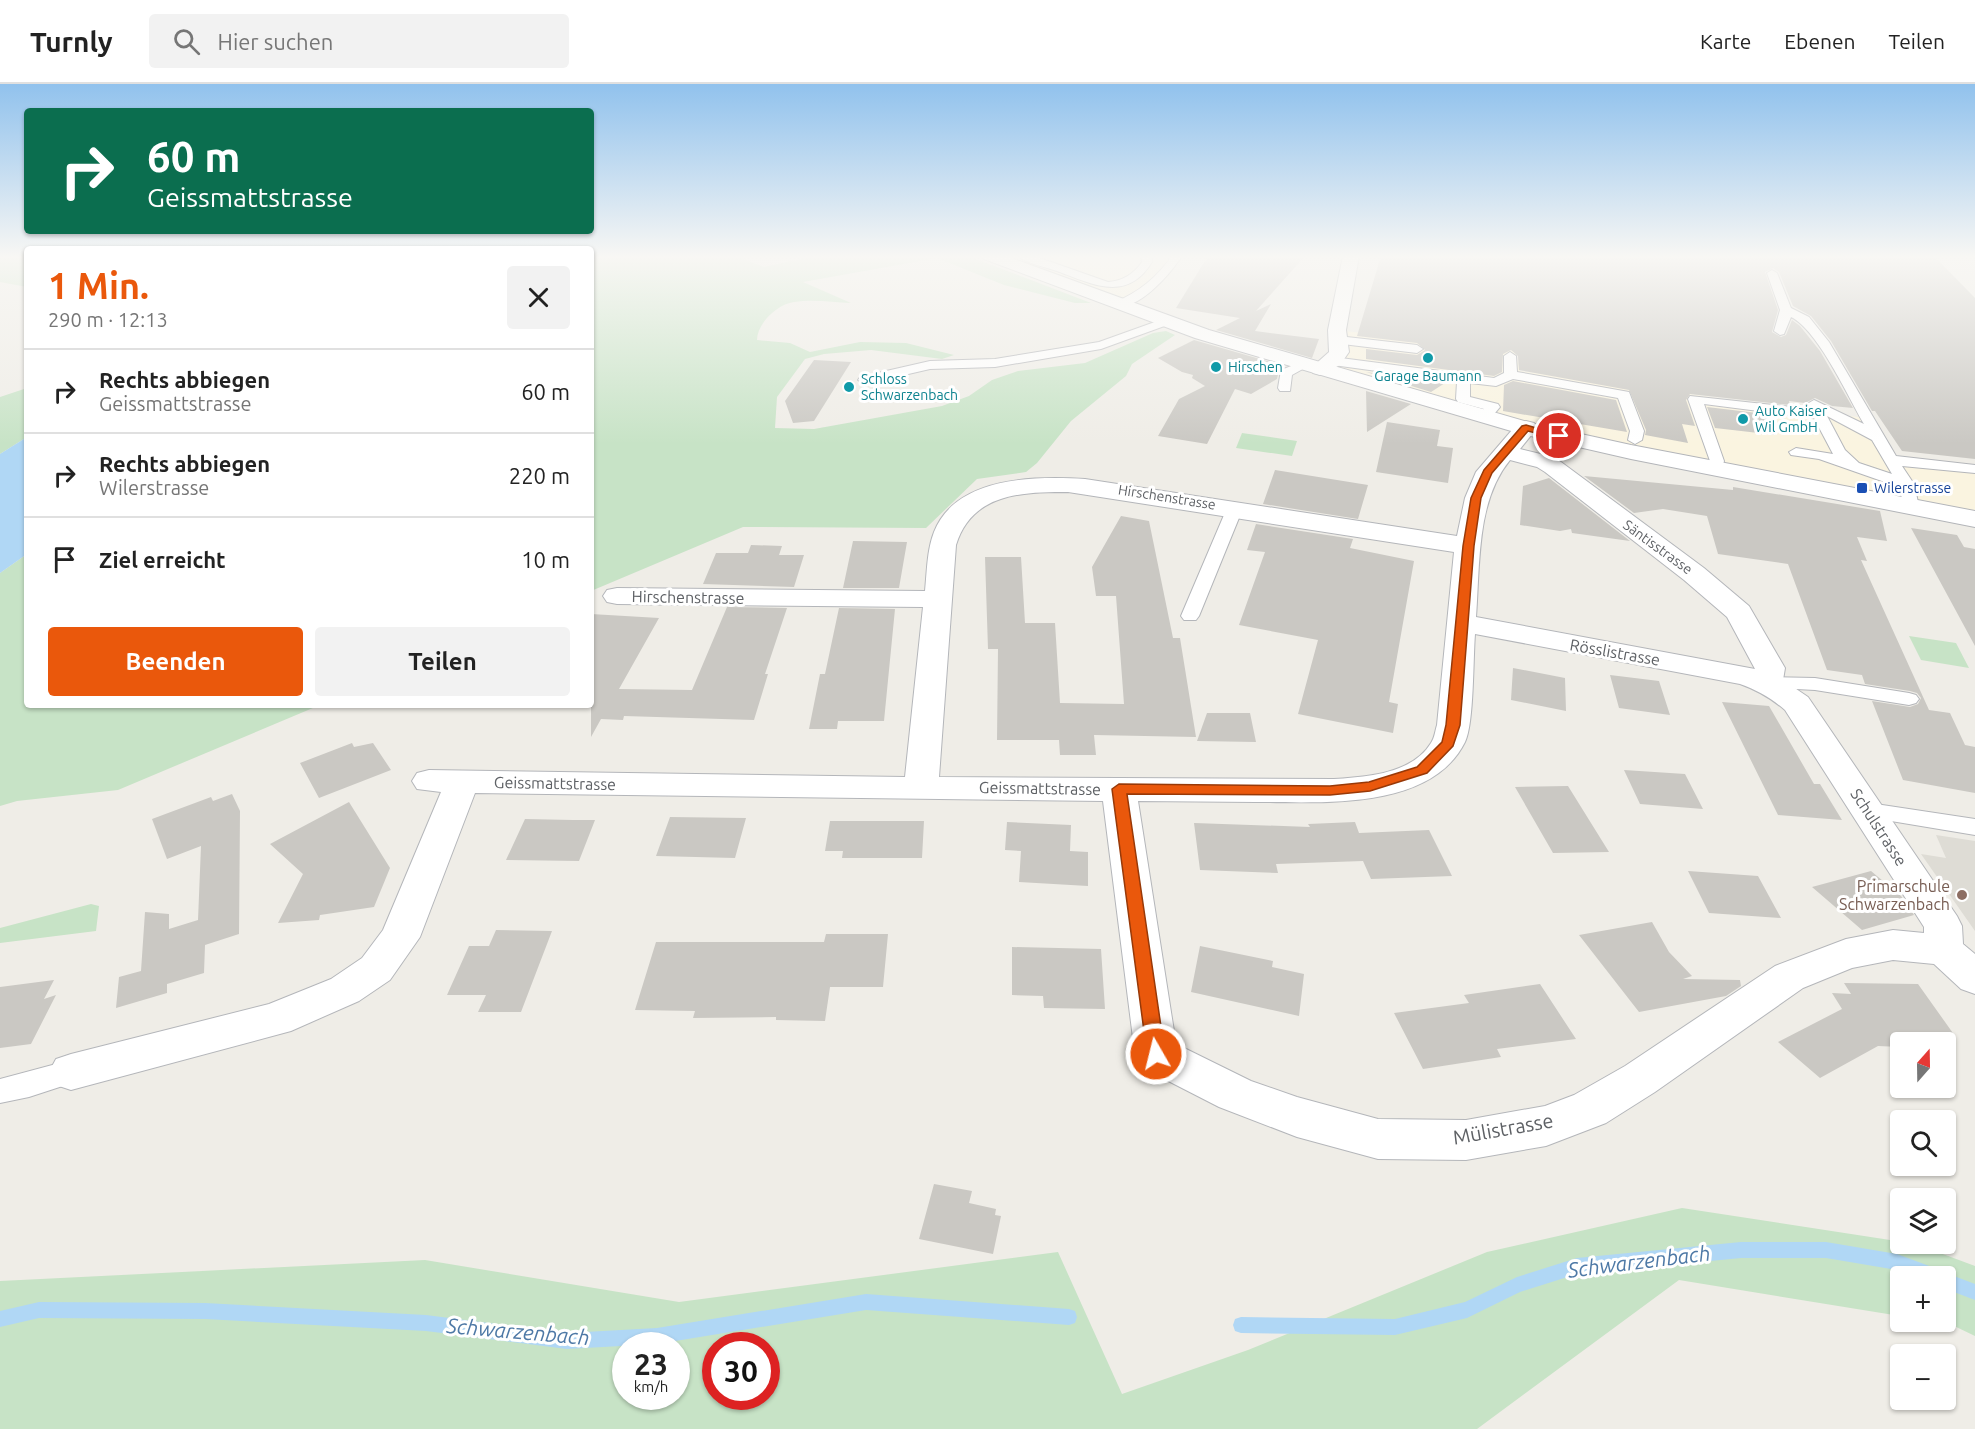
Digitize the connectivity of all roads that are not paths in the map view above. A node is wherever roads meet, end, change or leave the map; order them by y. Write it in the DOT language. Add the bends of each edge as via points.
graph roads {
  1 [pos="1158,319"];
  2 [pos="1339,319"];
  3 [pos="1785,319"];
  4 [pos="1805,319"];
  5 [pos="1166,322"];
  6 [pos="1780,331"];
  7 [pos="1338,339"];
  8 [pos="1417,348"];
  9 [pos="1510,356"];
  10 [pos="1319,365"];
  11 [pos="1511,375"];
  12 [pos="865,380"];
  13 [pos="1464,385"];
  14 [pos="1285,388"];
  15 [pos="1816,409"];
  16 [pos="1617,412"];
  17 [pos="1484,417"];
  18 [pos="1526,428"];
  19 [pos="1876,436"];
  20 [pos="1633,446"];
  21 [pos="1504,452"];
  22 [pos="1796,452"];
  23 [pos="1891,460"];
  24 [pos="1857,467"];
  25 [pos="1716,468"];
  26 [pos="1975,469"];
  27 [pos="1906,484"];
  28 [pos="1911,507"];
  29 [pos="1236,508"];
  30 [pos="1975,519"];
  31 [pos="1468,546"];
  32 [pos="617,596"];
  33 [pos="938,599"];
  34 [pos="1190,616"];
  35 [pos="1463,623"];
  36 [pos="1767,683"];
  37 [pos="1909,699"];
  38 [pos="921,787"];
  39 [pos="1119,789"];
  40 [pos="1869,811"];
  41 [pos="1975,827"];
  42 [pos="1944,950"];
  43 [pos="1975,978"];
  44 [pos="71,1072"];
  45 [pos="0,1091"];
  1 -- 5 [label="street"];
  2 -- 7 [label="street"];
  3 -- 6 [label="lane"];
  4 -- 19 [label="lane" via="1825,345"];
  5 -- 10 [label="street"];
  5 -- 12 [label="lane" via="1101,345 995,363 930,365"];
  7 -- 8 [label="lane"];
  7 -- 10 [label="street" via="1339,352"];
  9 -- 11 [label="lane"];
  10 -- 13 [label="lane" via="1362,365 1440,388"];
  10 -- 14 [label="lane" via="1286,373"];
  10 -- 17 [label="street"];
  11 -- 13 [label="lane" via="1496,382"];
  11 -- 20 [label="lane" via="1624,395 1637,431"];
  13 -- 17 [label="lane" via="1463,399 1493,407"];
  15 -- 19 [label="lane"];
  15 -- 24 [label="lane" via="1839,452"];
  15 -- 25 [label="lane" via="1695,399 1715,442"];
  16 -- 20 [label="lane"];
  17 -- 18 [label="street"];
  18 -- 20 [label="street"];
  18 -- 21 [label="street, Geissmattstrasse"];
  19 -- 23 [label="lane"];
  20 -- 25 [label="street"];
  21 -- 31 [label="street, Geissmattstrasse" via="1488,472 1476,498"];
  21 -- 36 [label="street, Säntisstrasse" via="1553,467 1739,612 1770,668"];
  22 -- 24 [label="lane" via="1821,455"];
  23 -- 26 [label="lane"];
  23 -- 27 [label="lane"];
  24 -- 27 [label="lane"];
  25 -- 28 [label="street"];
  27 -- 28 [label="lane"];
  28 -- 30 [label="street"];
  29 -- 31 [label="street, Hirschenstrasse"];
  29 -- 33 [label="street, Hirschenstrasse" via="1085,486 1010,488 981,498 949,527 943,545"];
  29 -- 34 [label="lane"];
  31 -- 35 [label="street, Geissmattstrasse"];
  32 -- 33 [label="street, Hirschenstrasse"];
  33 -- 38 [label="street, Hirschenstrasse"];
  35 -- 36 [label="street, Rösslistrasse"];
  35 -- 39 [label="street, Geissmattstrasse" via="1448,743 1422,770 1370,787 1330,791"];
  36 -- 37 [label="lane" via="1815,684"];
  36 -- 40 [label="street, Schulstrasse" via="1797,704"];
  38 -- 39 [label="street, Geissmattstrasse"];
  38 -- 44 [label="street, Geissmattstrasse" via="446,781 400,937 376,969 345,990 276,1019"];
  39 -- 42 [label="street, Mülistrasse" via="1156,1054 1256,1102 1378,1138 1466,1140 1545,1126 1590,1109 1630,1085 1789,977 1846,954 1893,945"];
  40 -- 41 [label="lane"];
  40 -- 42 [label="street, Schulstrasse" via="1943,926"];
  42 -- 43 [label="street"];
  44 -- 45 [label="lane"];
}
